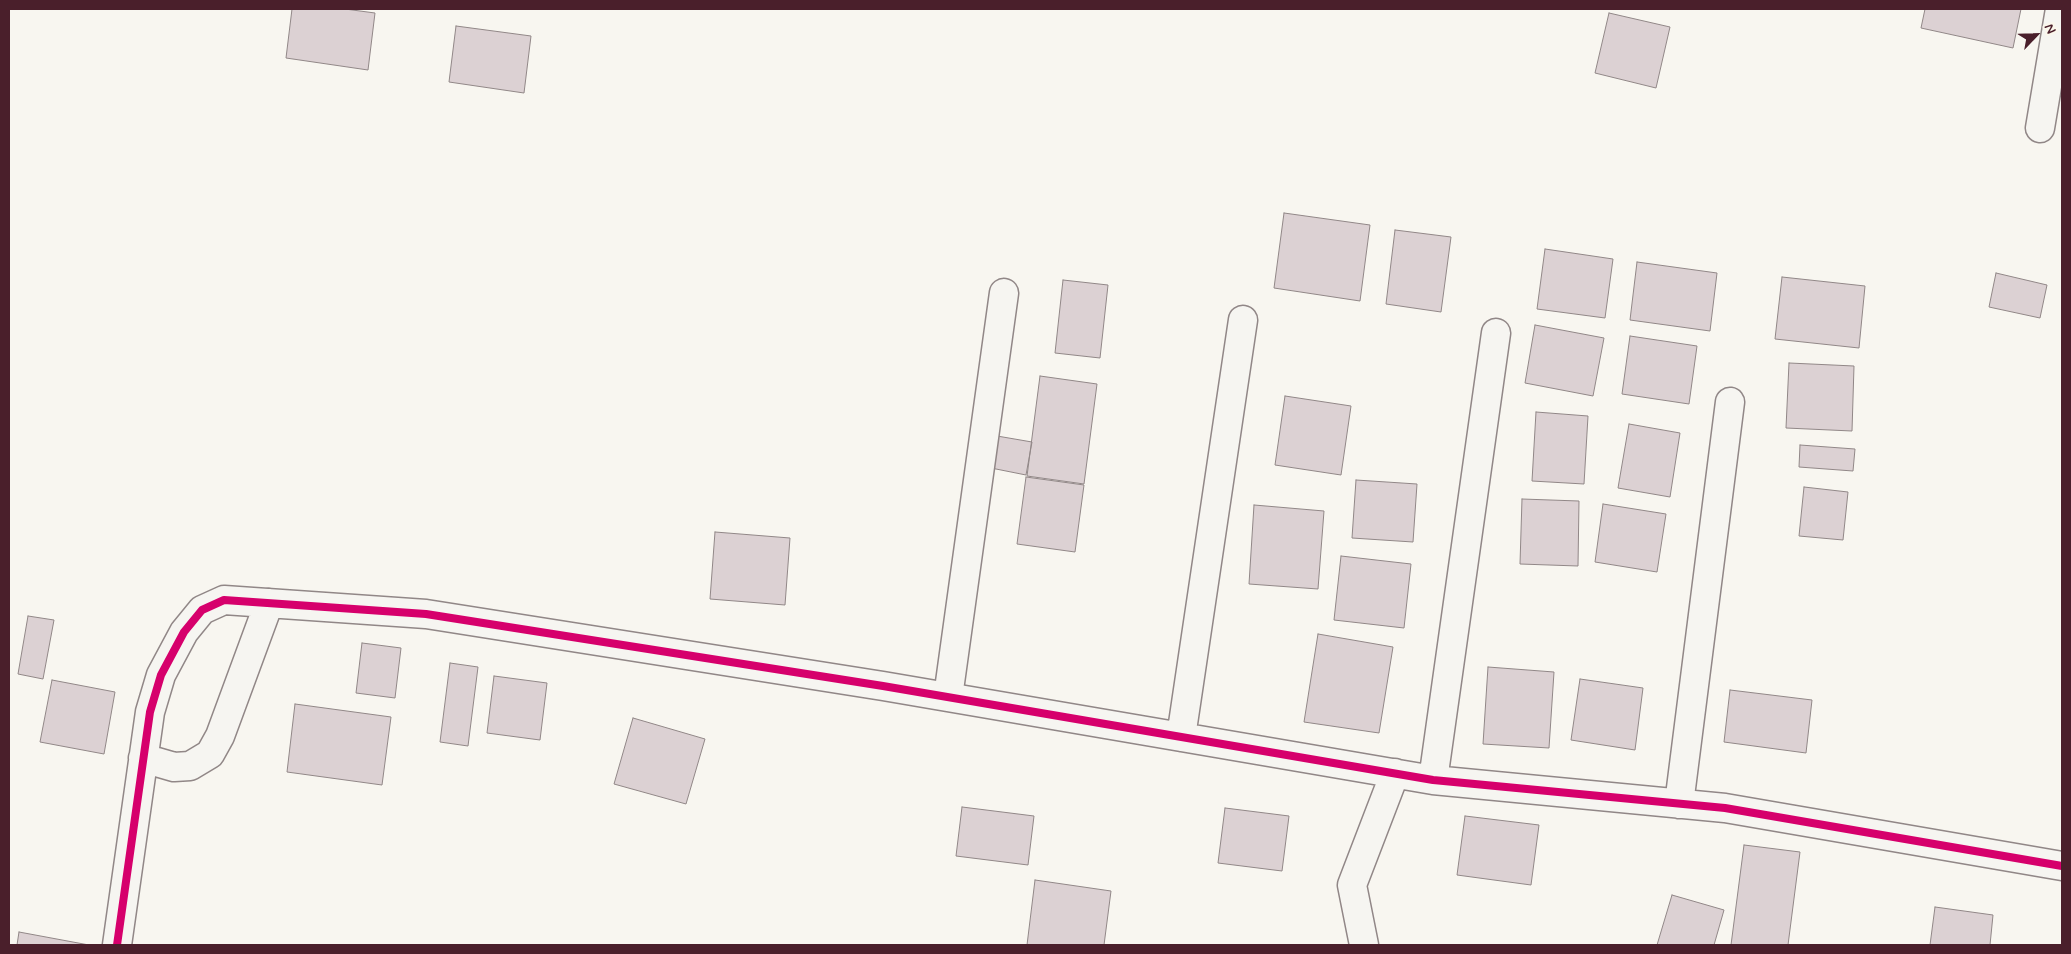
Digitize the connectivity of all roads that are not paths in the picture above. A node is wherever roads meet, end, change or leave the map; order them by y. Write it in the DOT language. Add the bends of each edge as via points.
graph roads {
  1 [pos="2060,9"];
  2 [pos="2040,128"];
  3 [pos="1004,293"];
  4 [pos="1244,320"];
  5 [pos="1496,333"];
  6 [pos="1730,402"];
  7 [pos="268,603"];
  8 [pos="948,697"];
  9 [pos="1181,736"];
  10 [pos="143,758"];
  11 [pos="1395,773"];
  12 [pos="1433,780"];
  13 [pos="1679,804"];
  14 [pos="2062,866"];
  15 [pos="117,945"];
  16 [pos="1364,945"];
  1 -- 2 [label="street"];
  3 -- 8 [label="street"];
  4 -- 9 [label="street"];
  5 -- 12 [label="street"];
  6 -- 13 [label="street"];
  7 -- 8 [label="street" via="426,614"];
  7 -- 10 [label="street" via="224,600 202,610 184,632 161,675 150,712"];
  7 -- 10 [label="street" via="220,736 210,754 190,766 174,767"];
  8 -- 9 [label="street"];
  9 -- 11 [label="street"];
  10 -- 15 [label="street"];
  11 -- 12 [label="street"];
  11 -- 16 [label="street" via="1352,885"];
  12 -- 13 [label="street"];
  13 -- 14 [label="street" via="1725,808"];
}
